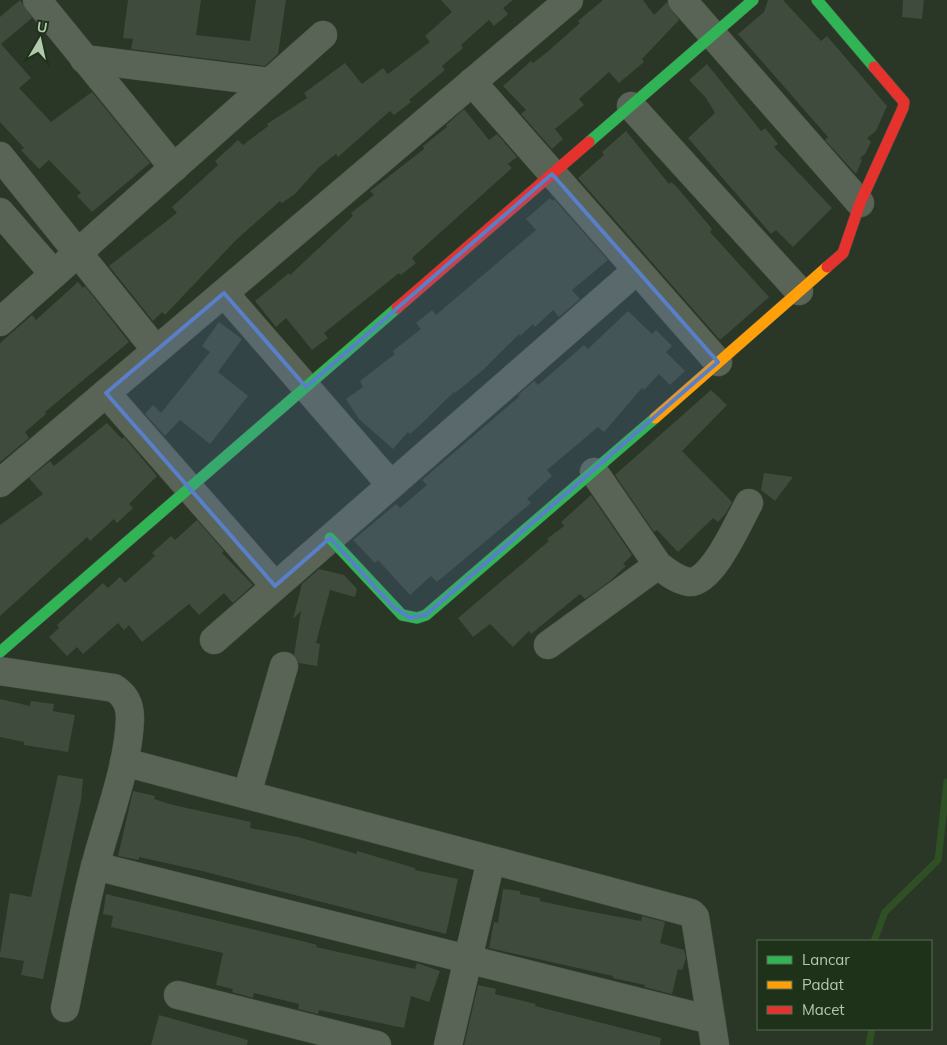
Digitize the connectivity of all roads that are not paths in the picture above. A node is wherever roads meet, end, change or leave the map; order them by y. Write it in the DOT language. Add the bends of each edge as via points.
graph roads {
  1 [pos="37,0"];
  2 [pos="568,0"];
  3 [pos="682,0"];
  4 [pos="753,0"];
  5 [pos="817,0"];
  6 [pos="323,35"];
  7 [pos="712,35"];
  8 [pos="84,59"];
  9 [pos="270,82"];
  10 [pos="472,82"];
  11 [pos="631,106"];
  12 [pos="0,156"];
  13 [pos="174,168"];
  14 [pos="552,174"];
  15 [pos="860,203"];
  16 [pos="0,212"];
  17 [pos="78,252"];
  18 [pos="637,270"];
  19 [pos="54,274"];
  20 [pos="799,291"];
  21 [pos="224,293"];
  22 [pos="0,322"];
  23 [pos="156,350"];
  24 [pos="718,362"];
  25 [pos="306,387"];
  26 [pos="106,393"];
  27 [pos="594,472"];
  28 [pos="0,483"];
  29 [pos="391,485"];
  30 [pos="190,488"];
  31 [pos="749,503"];
  32 [pos="330,538"];
  33 [pos="658,565"];
  34 [pos="275,586"];
  35 [pos="214,640"];
  36 [pos="548,645"];
  37 [pos="0,652"];
  38 [pos="284,666"];
  39 [pos="0,671"];
  40 [pos="124,762"];
  41 [pos="247,794"];
  42 [pos="491,860"];
  43 [pos="95,866"];
  44 [pos="468,960"];
  45 [pos="178,995"];
  46 [pos="64,1008"];
  47 [pos="713,1033"];
  48 [pos="349,1042"];
  49 [pos="377,1045"];
  50 [pos="448,1045"];
  1 -- 8 [label="street"];
  2 -- 10 [label="street"];
  3 -- 7 [label="street"];
  4 -- 7 [label="street"];
  5 -- 15 [label="street" via="904,102"];
  6 -- 9 [label="street"];
  7 -- 11 [label="street"];
  7 -- 15 [label="street"];
  8 -- 9 [label="street"];
  8 -- 13 [label="street"];
  9 -- 13 [label="street"];
  10 -- 14 [label="street"];
  10 -- 21 [label="street"];
  11 -- 14 [label="street"];
  11 -- 20 [label="street"];
  12 -- 17 [label="street"];
  13 -- 17 [label="street"];
  14 -- 18 [label="street"];
  14 -- 25 [label="street"];
  15 -- 20 [label="street" via="843,253"];
  16 -- 19 [label="street"];
  17 -- 19 [label="street"];
  17 -- 23 [label="street"];
  18 -- 24 [label="street"];
  18 -- 29 [label="street"];
  19 -- 22 [label="street"];
  20 -- 24 [label="street"];
  21 -- 23 [label="street"];
  21 -- 25 [label="street"];
  23 -- 26 [label="street"];
  24 -- 27 [label="street"];
  25 -- 29 [label="street"];
  25 -- 30 [label="street"];
  26 -- 28 [label="street"];
  26 -- 30 [label="street"];
  27 -- 32 [label="street" via="426,615 417,618 402,615 393,607"];
  27 -- 33 [label="street"];
  29 -- 32 [label="street"];
  30 -- 34 [label="street"];
  30 -- 37 [label="street"];
  31 -- 33 [label="street" via="716,562 699,580 681,580"];
  32 -- 34 [label="street"];
  33 -- 36 [label="street"];
  34 -- 35 [label="street"];
  38 -- 41 [label="street"];
  39 -- 40 [label="street" via="114,688 121,693 128,703 130,719"];
  40 -- 41 [label="street"];
  40 -- 43 [label="street"];
  41 -- 42 [label="street"];
  42 -- 44 [label="street"];
  42 -- 47 [label="street" via="691,913 695,917"];
  43 -- 44 [label="street"];
  43 -- 46 [label="street"];
  44 -- 47 [label="street"];
  44 -- 50 [label="street"];
  45 -- 48 [label="street"];
  48 -- 49 [label="street"];
}
